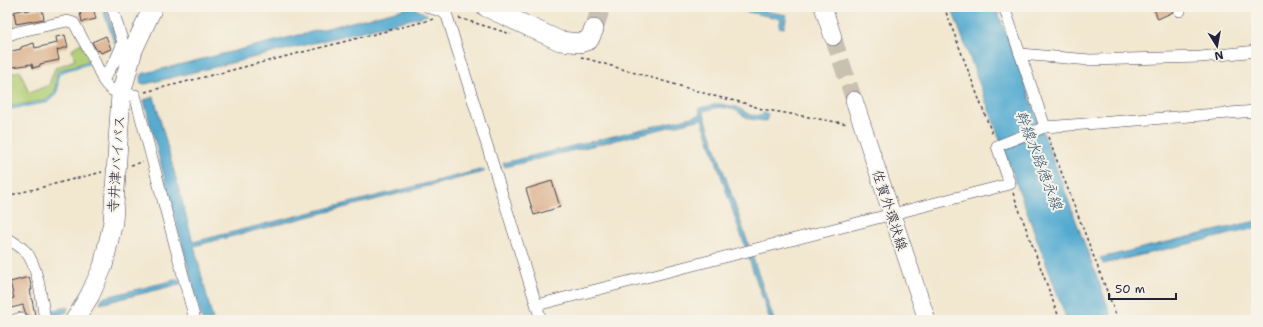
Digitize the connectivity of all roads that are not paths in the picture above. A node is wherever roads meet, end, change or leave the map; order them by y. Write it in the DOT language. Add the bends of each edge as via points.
graph roads {
  1 [pos="112,7"];
  2 [pos="153,7"];
  3 [pos="428,7"];
  4 [pos="486,7"];
  5 [pos="823,7"];
  6 [pos="1004,7"];
  7 [pos="594,30"];
  8 [pos="7,36"];
  9 [pos="833,37"];
  10 [pos="1256,51"];
  11 [pos="1020,54"];
  12 [pos="103,80"];
  13 [pos="128,94"];
  14 [pos="854,100"];
  15 [pos="1256,111"];
  16 [pos="1045,127"];
  17 [pos="892,214"];
  18 [pos="7,238"];
  19 [pos="537,305"];
  20 [pos="45,320"];
  21 [pos="75,320"];
  22 [pos="195,320"];
  23 [pos="541,320"];
  24 [pos="927,320"];
  1 -- 12 [label="street" via="123,43"];
  2 -- 13 [label="highway, 寺井津バイパス" via="133,50"];
  3 -- 19 [label="street" via="447,16"];
  4 -- 7 [label="highway" via="560,41 580,43 589,40"];
  5 -- 9 [label="main road"];
  6 -- 11 [label="street"];
  8 -- 12 [label="street" via="67,21 74,23"];
  10 -- 11 [label="street" via="1201,57 1090,60"];
  11 -- 16 [label="street"];
  12 -- 13 [label="street" via="114,92"];
  13 -- 21 [label="highway, 寺井津バイパス" via="116,169 113,222 103,266"];
  13 -- 22 [label="street" via="152,160"];
  14 -- 17 [label="main road, 佐賀外環状線"];
  15 -- 16 [label="street"];
  16 -- 17 [label="street" via="996,146 1010,184"];
  17 -- 19 [label="street"];
  17 -- 24 [label="main road, 佐賀外環状線"];
  18 -- 20 [label="street" via="26,252 32,261"];
  19 -- 23 [label="street"];
}
